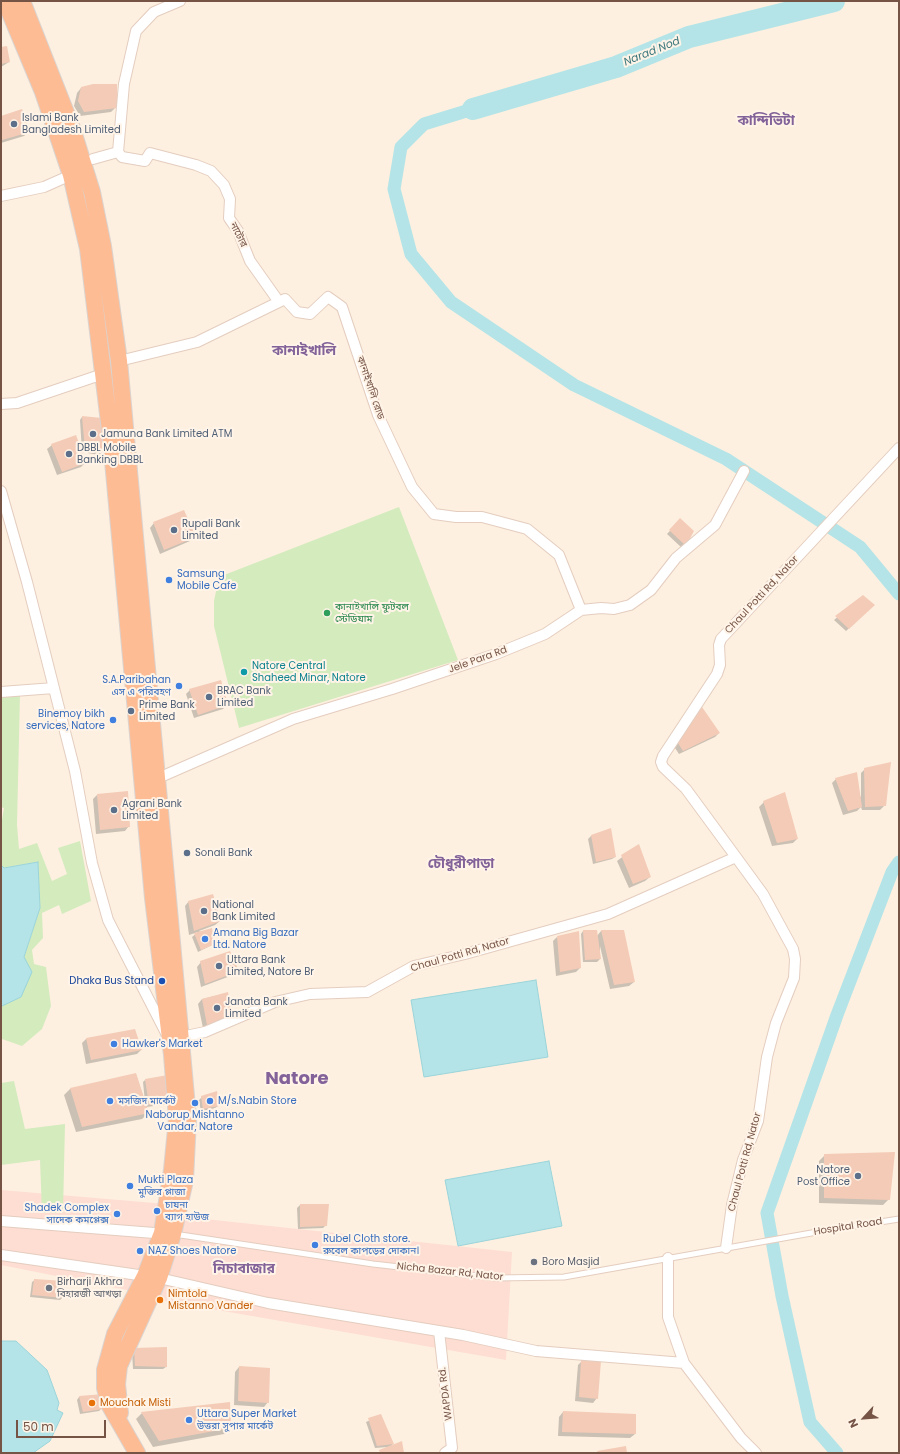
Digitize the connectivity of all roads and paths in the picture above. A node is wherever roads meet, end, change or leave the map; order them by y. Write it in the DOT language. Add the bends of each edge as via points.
graph roads {
  1 [pos="5,1"];
  2 [pos="22,1"];
  3 [pos="180,1"];
  4 [pos="118,152"];
  5 [pos="93,159"];
  6 [pos="71,175"];
  7 [pos="1,196"];
  8 [pos="279,302"];
  9 [pos="119,361"];
  10 [pos="103,374"];
  11 [pos="1,404"];
  12 [pos="899,448"];
  13 [pos="744,471"];
  14 [pos="1,491"];
  15 [pos="581,610"];
  16 [pos="54,688"];
  17 [pos="1,692"];
  18 [pos="156,779"];
  19 [pos="736,857"];
  20 [pos="176,1047"];
  21 [pos="899,1219"];
  22 [pos="1,1221"];
  23 [pos="168,1234"];
  24 [pos="798,1235"];
  25 [pos="726,1248"];
  26 [pos="1,1255"];
  27 [pos="668,1258"];
  28 [pos="152,1277"];
  29 [pos="439,1331"];
  30 [pos="684,1362"];
  31 [pos="137,1453"];
  32 [pos="445,1453"];
  33 [pos="756,1453"];
  1 -- 6 [label="highway" via="43,92"];
  2 -- 9 [label="highway" via="72,128 92,192 103,246"];
  3 -- 4 [label="street" via="154,12 136,31 124,84"];
  4 -- 5 [label="street"];
  4 -- 8 [label="street, নাটোর" via="122,157 146,161 150,153 210,171 224,185 230,199 229,218 238,231 250,261"];
  6 -- 7 [label="street" via="44,187"];
  6 -- 10 [label="highway" via="88,249"];
  8 -- 9 [label="street" via="197,342"];
  8 -- 15 [label="street, কানাইখালি রোড" via="285,299 297,312 310,314 328,297 342,307 378,415 412,487 434,514 482,518 528,529 559,555"];
  9 -- 18 [label="highway"];
  10 -- 11 [label="street" via="17,403"];
  10 -- 20 [label="highway" via="112,447 152,890"];
  12 -- 19 [label="street, Chaul Potti Rd, Nator" via="722,639 719,645 720,665 717,674 663,756 663,767 686,789"];
  13 -- 15 [label="street, Jele Para Rd" via="715,525 676,558 652,590 630,605 614,609"];
  14 -- 16 [label="street"];
  15 -- 18 [label="street, Jele Para Rd" via="545,634 496,654 293,720"];
  16 -- 17 [label="street"];
  16 -- 20 [label="street" via="75,771 92,863 108,920"];
  18 -- 20 [label="highway"];
  19 -- 20 [label="street, Chaul Potti Rd, Nator" via="608,914 414,966 367,992 310,994 275,1002"];
  19 -- 25 [label="street, Chaul Potti Rd, Nator" via="763,894 793,949 795,959 794,978 776,1023 767,1057 758,1121 743,1160 732,1206"];
  20 -- 23 [label="highway" via="177,1119"];
  21 -- 24 [label="lane, Hospital Road"];
  22 -- 23 [label="street"];
  23 -- 27 [label="lane, Nicha Bazar Rd, Nator" via="373,1264 496,1278 564,1277"];
  23 -- 28 [label="highway"];
  24 -- 25 [label="lane, Nicha Bazar Rd, Nator"];
  25 -- 27 [label="lane, Nicha Bazar Rd, Nator"];
  26 -- 28 [label="street"];
  27 -- 30 [label="street" via="668,1317"];
  28 -- 29 [label="street" via="268,1303"];
  28 -- 31 [label="highway" via="115,1334 105,1370 105,1388 110,1406"];
  29 -- 30 [label="street" via="536,1351"];
  29 -- 32 [label="street, WAPDA Rd." via="452,1448"];
  30 -- 33 [label="street" via="741,1438"];
}
